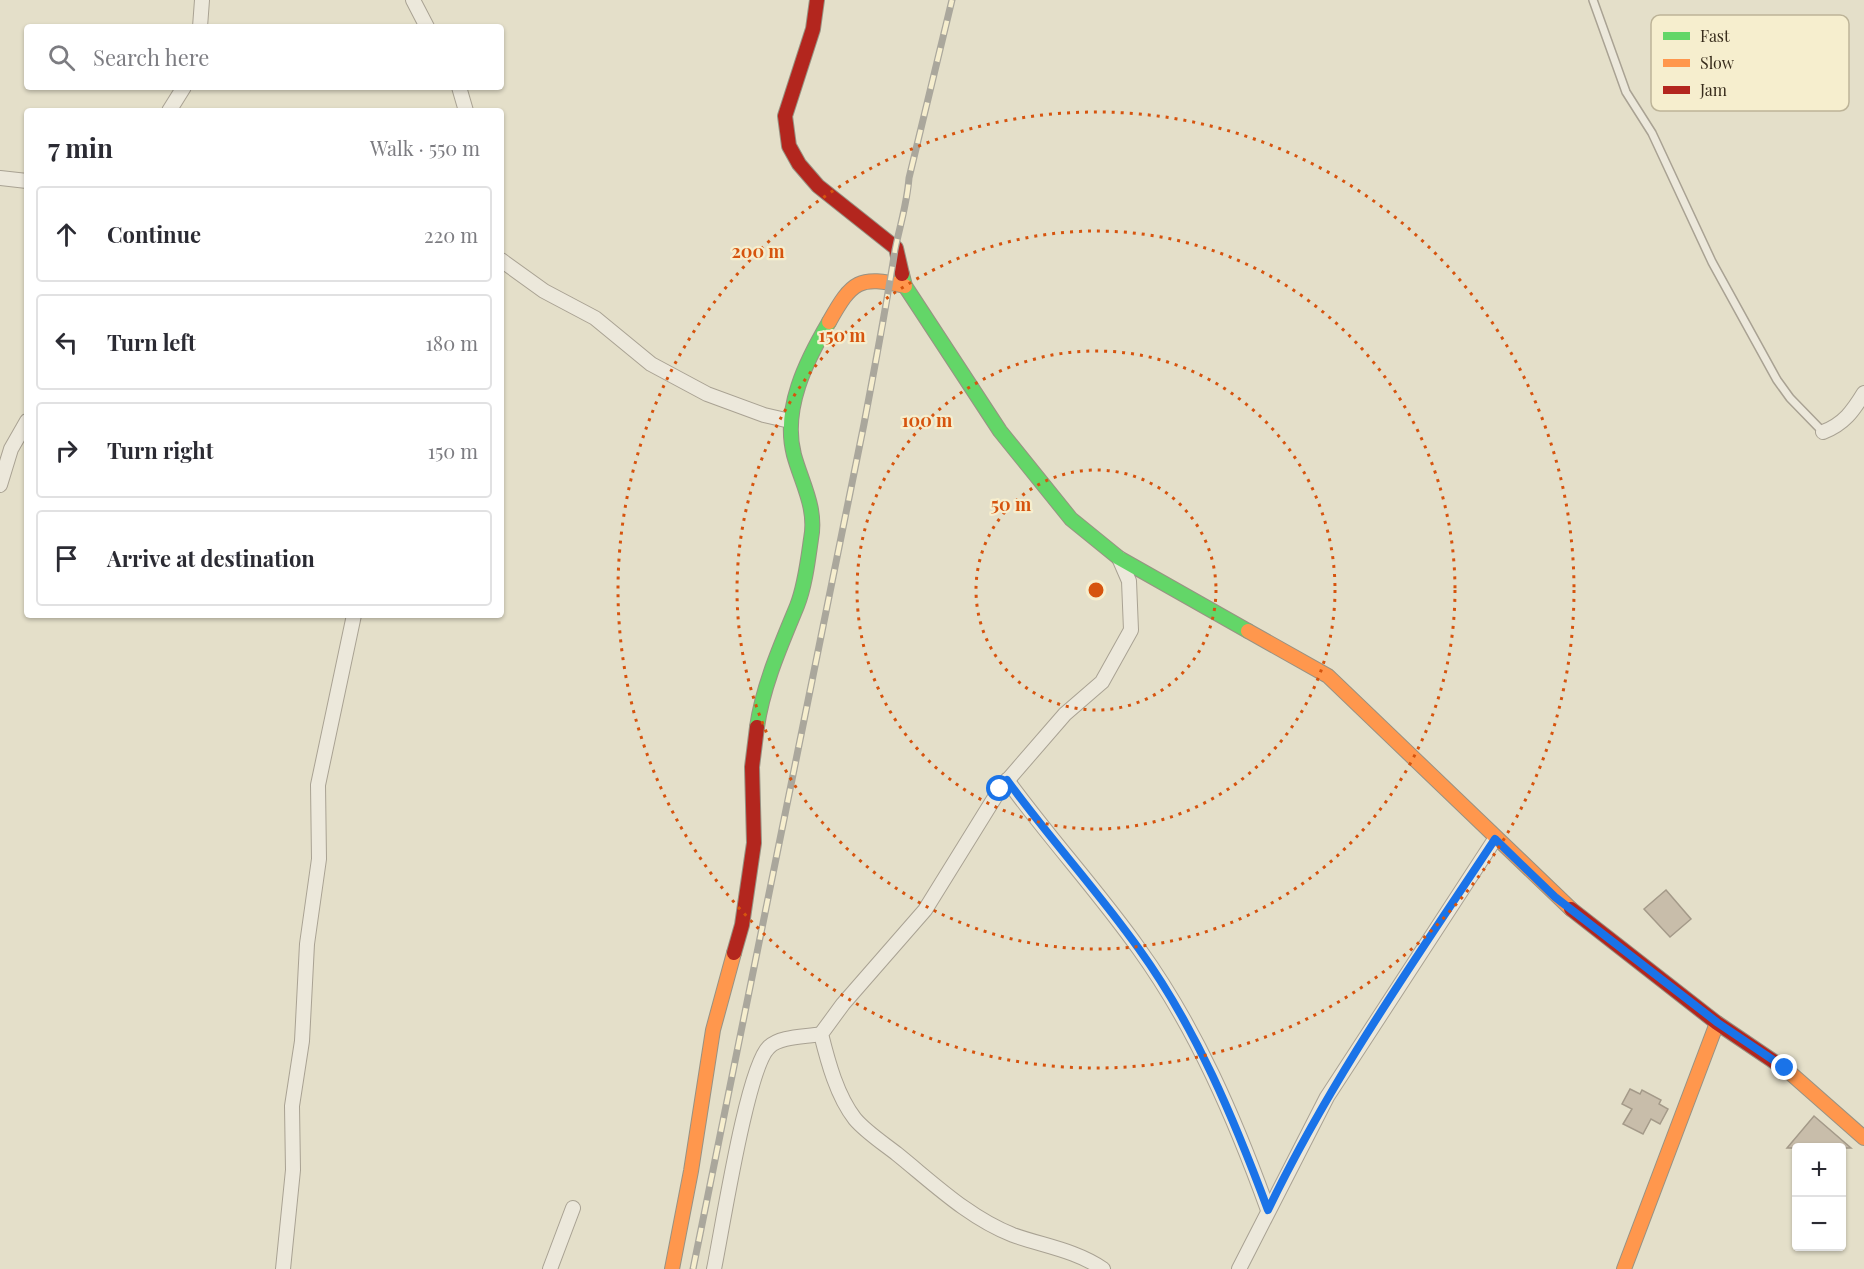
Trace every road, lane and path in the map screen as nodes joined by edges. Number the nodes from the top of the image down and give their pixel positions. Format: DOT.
graph roads {
  1 [pos="202,0"];
  2 [pos="413,0"];
  3 [pos="817,0"];
  4 [pos="1593,0"];
  5 [pos="200,24"];
  6 [pos="425,24"];
  7 [pos="182,90"];
  8 [pos="460,90"];
  9 [pos="171,108"];
  10 [pos="465,108"];
  11 [pos="0,178"];
  12 [pos="24,181"];
  13 [pos="505,263"];
  14 [pos="905,286"];
  15 [pos="1864,393"];
  16 [pos="790,421"];
  17 [pos="24,426"];
  18 [pos="1823,432"];
  19 [pos="0,485"];
  20 [pos="1119,558"];
  21 [pos="353,618"];
  22 [pos="1007,780"];
  23 [pos="1495,839"];
  24 [pos="1718,1023"];
  25 [pos="821,1034"];
  26 [pos="1864,1138"];
  27 [pos="573,1208"];
  28 [pos="1268,1210"];
  29 [pos="283,1269"];
  30 [pos="549,1269"];
  31 [pos="672,1269"];
  32 [pos="714,1269"];
  33 [pos="1102,1269"];
  34 [pos="1239,1269"];
  35 [pos="1624,1269"];
  1 -- 5 [label="street"];
  2 -- 6 [label="street"];
  3 -- 14 [label="street"];
  4 -- 18 [label="lane"];
  7 -- 9 [label="street"];
  8 -- 10 [label="street"];
  11 -- 12 [label="street"];
  13 -- 16 [label="street"];
  14 -- 16 [label="street"];
  14 -- 20 [label="street"];
  15 -- 18 [label="street"];
  16 -- 31 [label="street"];
  17 -- 19 [label="street"];
  20 -- 22 [label="street"];
  20 -- 23 [label="street"];
  21 -- 29 [label="street"];
  22 -- 25 [label="street"];
  22 -- 28 [label="street"];
  23 -- 24 [label="street"];
  23 -- 28 [label="street"];
  24 -- 26 [label="street"];
  24 -- 35 [label="street"];
  25 -- 32 [label="street"];
  25 -- 33 [label="street"];
  27 -- 30 [label="street"];
  28 -- 34 [label="street"];
}
